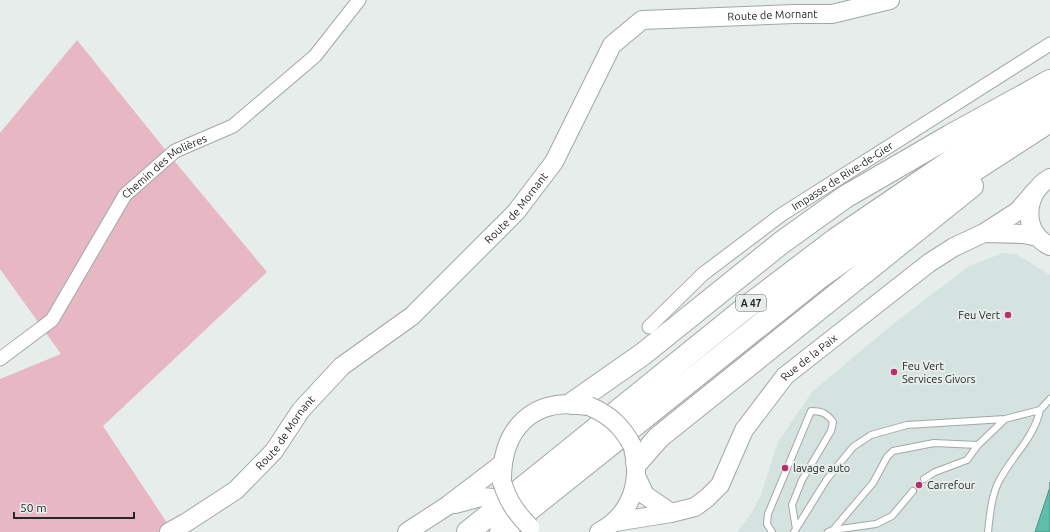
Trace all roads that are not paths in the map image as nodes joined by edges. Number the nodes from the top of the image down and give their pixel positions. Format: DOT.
graph roads {
  1 [pos="360,0"];
  2 [pos="890,0"];
  3 [pos="1050,44"];
  4 [pos="1050,81"];
  5 [pos="1050,97"];
  6 [pos="1050,123"];
  7 [pos="1050,178"];
  8 [pos="1035,191"];
  9 [pos="984,233"];
  10 [pos="1044,242"];
  11 [pos="648,327"];
  12 [pos="0,358"];
  13 [pos="1050,399"];
  14 [pos="581,405"];
  15 [pos="1040,410"];
  16 [pos="1005,419"];
  17 [pos="978,445"];
  18 [pos="636,462"];
  19 [pos="502,464"];
  20 [pos="924,479"];
  21 [pos="505,491"];
  22 [pos="913,491"];
  23 [pos="447,506"];
  24 [pos="671,513"];
  25 [pos="615,522"];
  26 [pos="533,530"];
  27 [pos="795,531"];
  28 [pos="830,531"];
  29 [pos="169,532"];
  30 [pos="407,532"];
  31 [pos="468,532"];
  32 [pos="501,532"];
  33 [pos="599,532"];
  34 [pos="772,532"];
  35 [pos="988,532"];
  1 -- 12 [label="street, Chemin des Molières"];
  2 -- 29 [label="main road, Route de Mornant"];
  3 -- 11 [label="street, Impasse de Rive-de-Gier"];
  4 -- 14 [label="highway"];
  5 -- 31 [label="highway, A 47"];
  6 -- 18 [label="highway"];
  6 -- 32 [label="highway, A 47"];
  7 -- 8 [label="main road, Rue de la Paix"];
  8 -- 9 [label="main road, Rue de la Paix"];
  8 -- 10 [label="main road"];
  9 -- 10 [label="main road, Rue de la Paix"];
  9 -- 24 [label="main road, Rue de la Paix"];
  13 -- 15 [label="lane"];
  14 -- 18 [label="main road, bridge"];
  14 -- 19 [label="main road"];
  15 -- 16 [label="lane"];
  15 -- 35 [label="lane"];
  16 -- 17 [label="lane"];
  16 -- 27 [label="lane"];
  17 -- 20 [label="lane"];
  17 -- 28 [label="lane"];
  18 -- 24 [label="main road"];
  18 -- 25 [label="main road"];
  19 -- 21 [label="main road"];
  19 -- 23 [label="main road"];
  21 -- 23 [label="main road"];
  21 -- 26 [label="main road, bridge"];
  22 -- 28 [label="lane"];
  23 -- 30 [label="main road"];
  24 -- 25 [label="main road, Rue de la Paix"];
  25 -- 33 [label="main road"];
  27 -- 34 [label="lane"];
}
